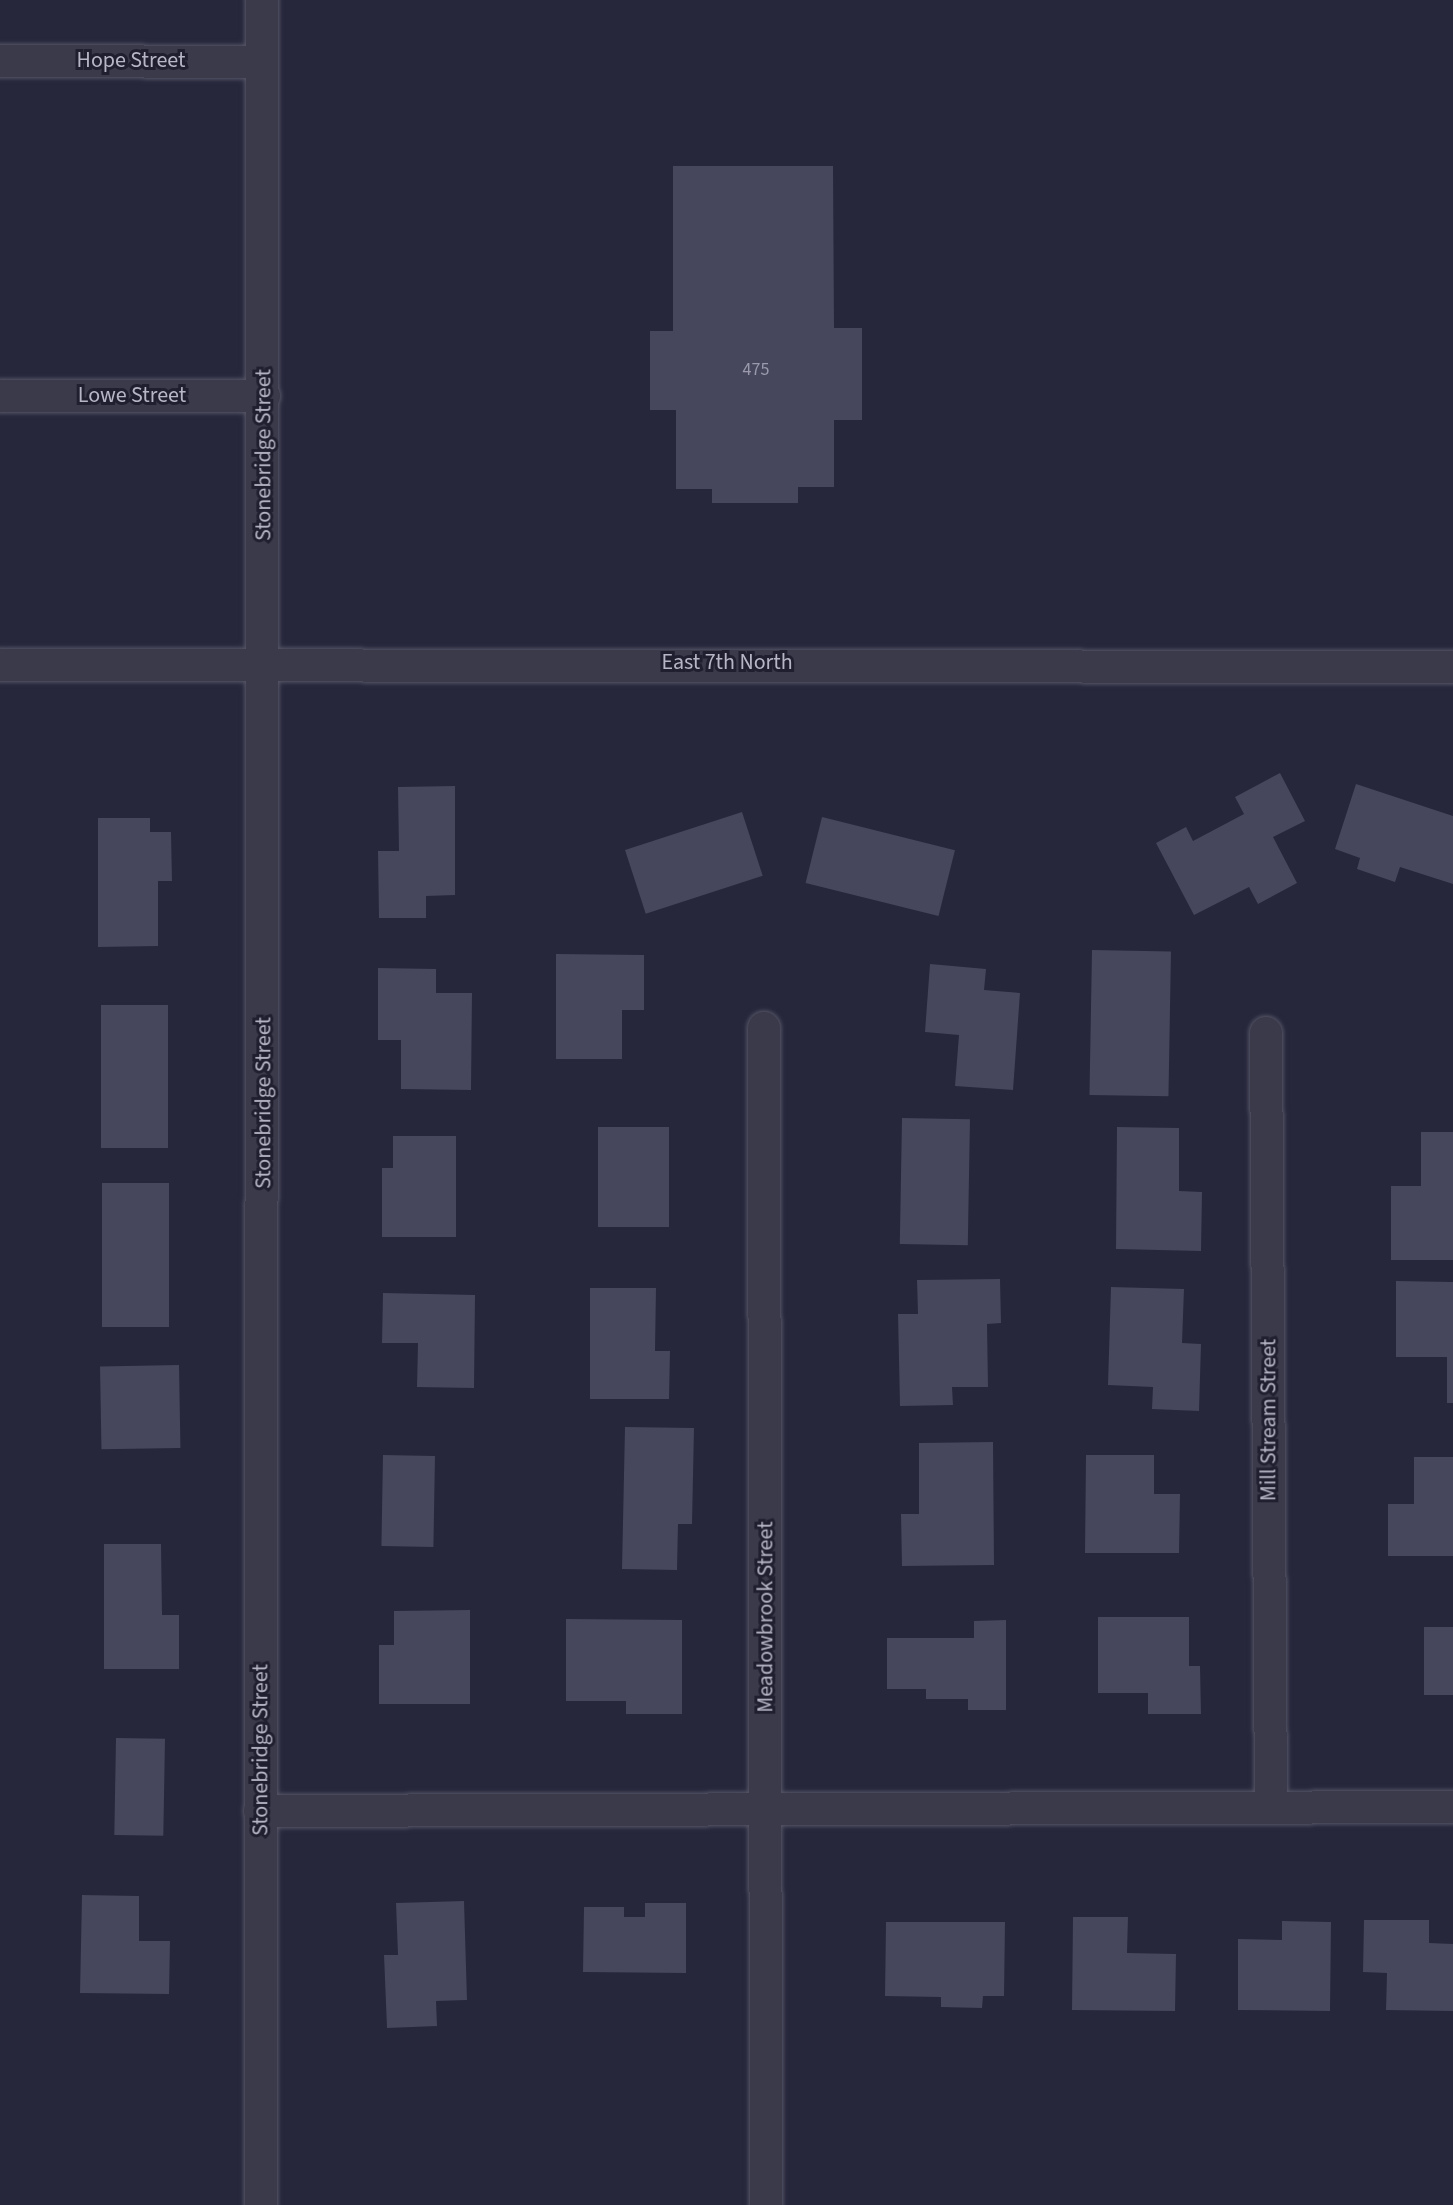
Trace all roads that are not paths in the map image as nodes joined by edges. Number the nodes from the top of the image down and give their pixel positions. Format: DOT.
graph roads {
  1 [pos="262,0"];
  2 [pos="0,61"];
  3 [pos="262,62"];
  4 [pos="0,396"];
  5 [pos="264,396"];
  6 [pos="265,664"];
  7 [pos="0,665"];
  8 [pos="1453,667"];
  9 [pos="764,1028"];
  10 [pos="1266,1033"];
  11 [pos="766,1807"];
  12 [pos="1271,1807"];
  13 [pos="1453,1807"];
  14 [pos="260,1811"];
  15 [pos="261,2205"];
  16 [pos="766,2205"];
  1 -- 3 [label="street, Stonebridge Street"];
  2 -- 3 [label="street, Hope Street"];
  3 -- 5 [label="street, Stonebridge Street"];
  4 -- 5 [label="street, Lowe Street"];
  5 -- 6 [label="street, Stonebridge Street"];
  6 -- 7 [label="street, East 7th North"];
  6 -- 8 [label="street, East 7th North"];
  6 -- 14 [label="street, Stonebridge Street"];
  9 -- 11 [label="street, Meadowbrook Street"];
  10 -- 12 [label="street, Mill Stream Street"];
  11 -- 12 [label="street"];
  11 -- 14 [label="street"];
  11 -- 16 [label="street, Meadowbrook Street"];
  12 -- 13 [label="street"];
  14 -- 15 [label="street, Stonebridge Street"];
}
